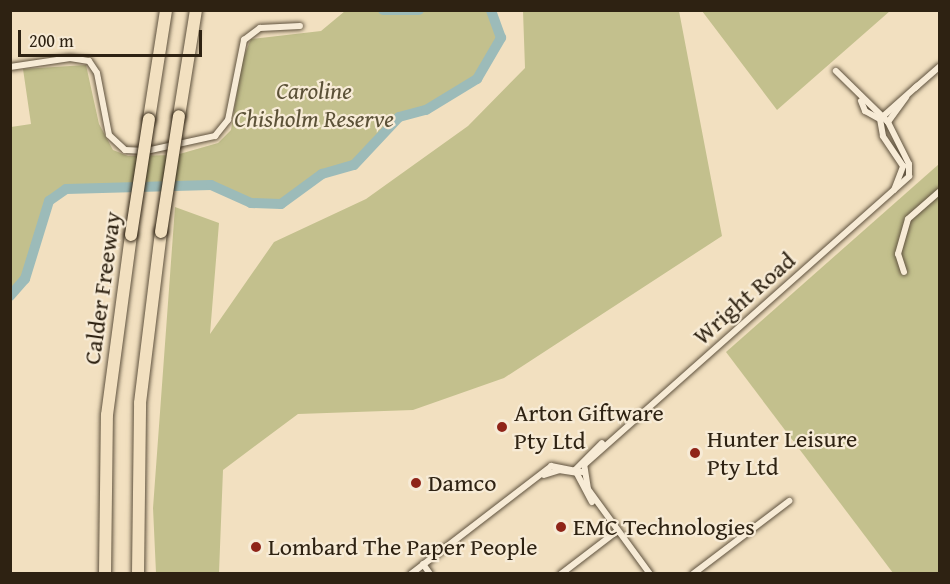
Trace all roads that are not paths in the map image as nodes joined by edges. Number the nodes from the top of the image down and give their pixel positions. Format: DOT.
graph roads {
  1 [pos="166,10"];
  2 [pos="196,10"];
  3 [pos="300,26"];
  4 [pos="939,66"];
  5 [pos="10,67"];
  6 [pos="836,71"];
  7 [pos="917,86"];
  8 [pos="881,117"];
  9 [pos="888,122"];
  10 [pos="894,191"];
  11 [pos="939,191"];
  12 [pos="904,272"];
  13 [pos="617,432"];
  14 [pos="575,470"];
  15 [pos="582,472"];
  16 [pos="789,501"];
  17 [pos="609,520"];
  18 [pos="617,531"];
  19 [pos="423,564"];
  20 [pos="105,573"];
  21 [pos="138,573"];
  22 [pos="411,573"];
  23 [pos="430,573"];
  24 [pos="561,573"];
  25 [pos="650,573"];
  26 [pos="693,573"];
  1 -- 20 [label="highway, Calder Freeway, bridge"];
  2 -- 21 [label="highway, bridge"];
  3 -- 5 [label="street"];
  4 -- 7 [label="street"];
  6 -- 8 [label="street, Wright Road"];
  7 -- 8 [label="street"];
  7 -- 9 [label="street"];
  8 -- 9 [label="street, Wright Road"];
  8 -- 10 [label="street"];
  9 -- 10 [label="street, Wright Road"];
  10 -- 13 [label="street, Wright Road"];
  11 -- 12 [label="street"];
  13 -- 14 [label="street, Wright Road"];
  13 -- 15 [label="street, Wright Road"];
  14 -- 15 [label="street"];
  14 -- 17 [label="street"];
  14 -- 19 [label="street"];
  15 -- 17 [label="street"];
  16 -- 26 [label="street"];
  17 -- 18 [label="street"];
  18 -- 24 [label="street"];
  18 -- 25 [label="street"];
  19 -- 22 [label="street"];
  19 -- 23 [label="street"];
}
